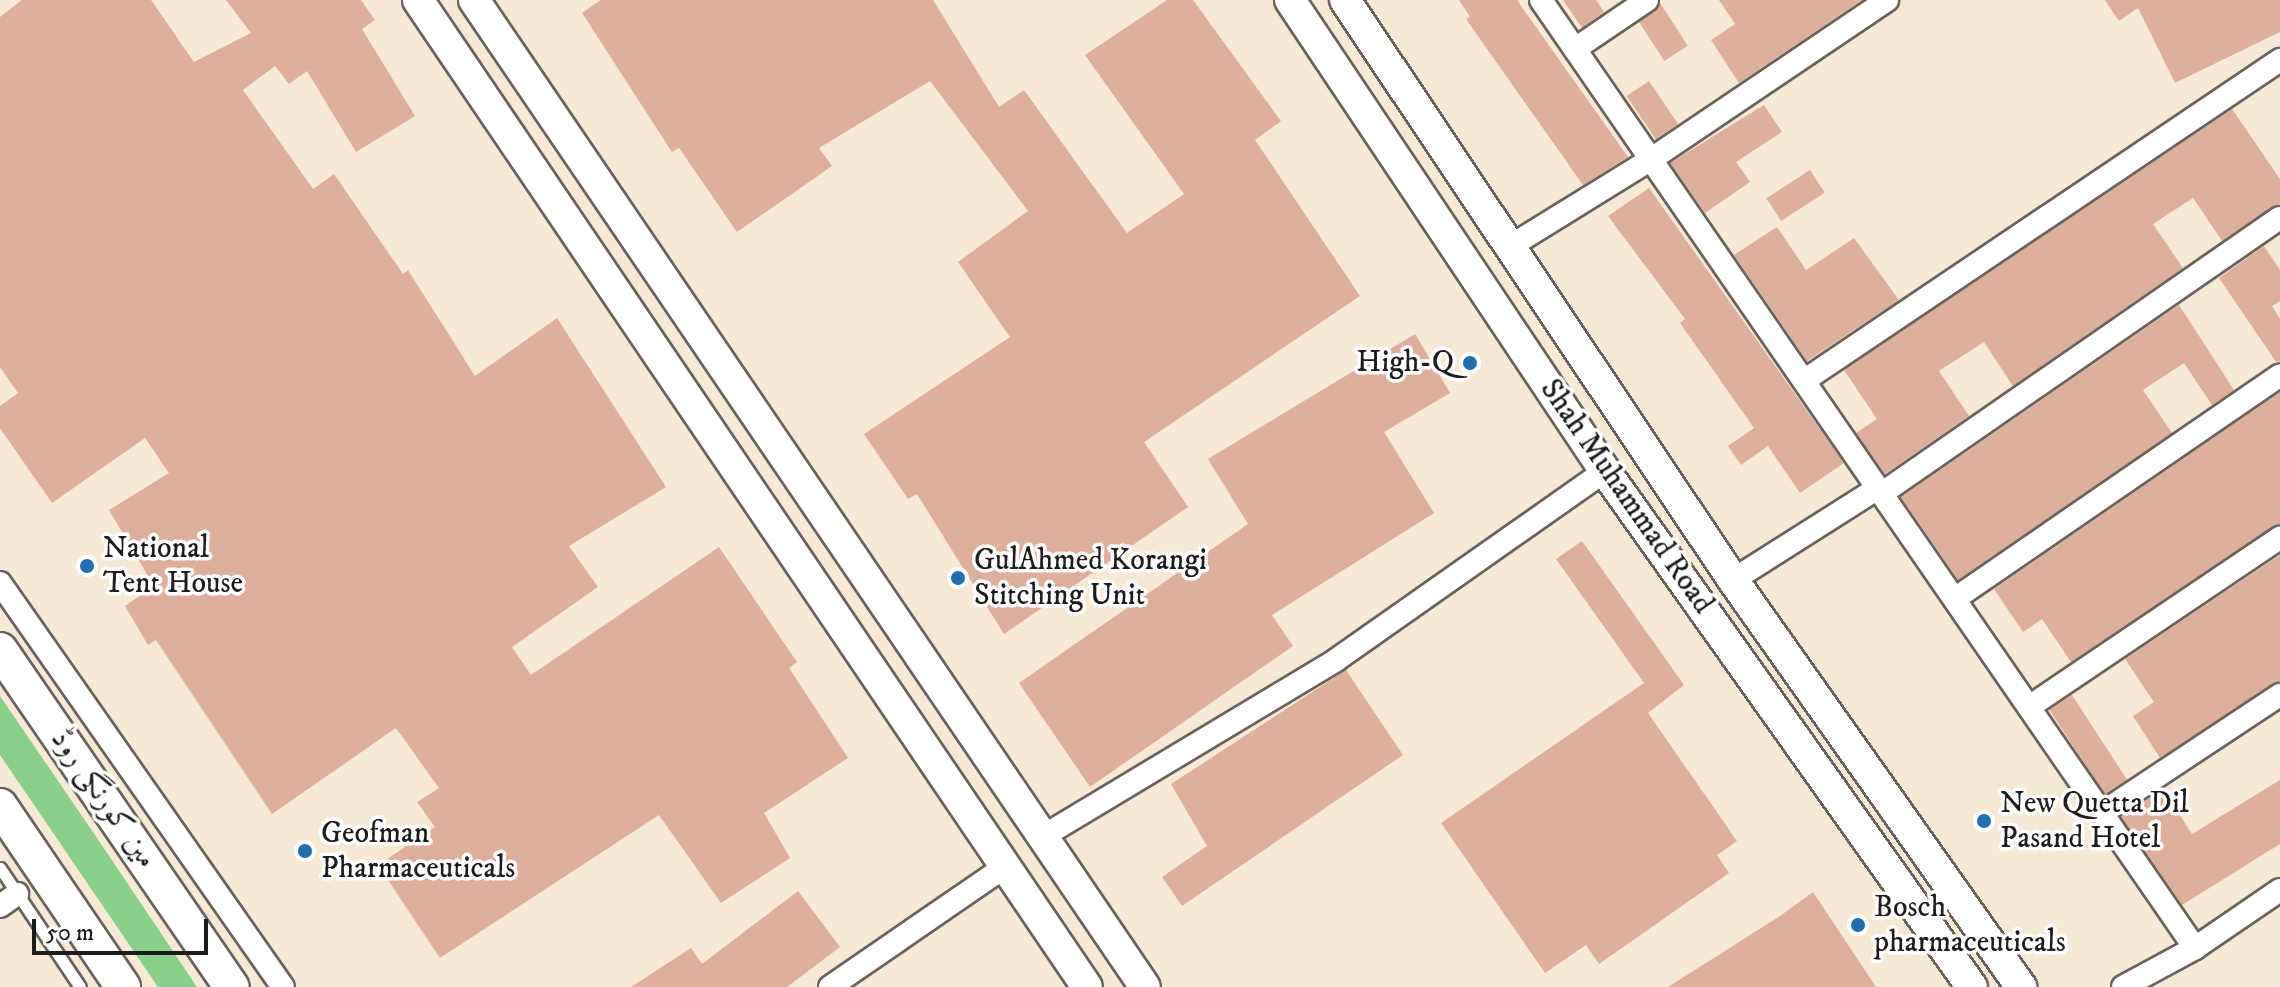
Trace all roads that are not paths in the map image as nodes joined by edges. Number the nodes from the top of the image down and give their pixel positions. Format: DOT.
graph roads {
  1 [pos="474,0"];
  2 [pos="1290,0"];
  3 [pos="1345,0"];
  4 [pos="1541,0"];
  5 [pos="1647,0"];
  6 [pos="1887,0"];
  7 [pos="423,2"];
  8 [pos="1575,49"];
  9 [pos="2280,60"];
  10 [pos="1650,160"];
  11 [pos="2280,218"];
  12 [pos="1509,247"];
  13 [pos="2280,375"];
  14 [pos="1805,380"];
  15 [pos="1605,471"];
  16 [pos="1880,491"];
  17 [pos="2280,538"];
  18 [pos="1733,580"];
  19 [pos="0,583"];
  20 [pos="1956,598"];
  21 [pos="0,650"];
  22 [pos="2280,695"];
  23 [pos="2029,707"];
  24 [pos="0,806"];
  25 [pos="2103,812"];
  26 [pos="1042,837"];
  27 [pos="0,868"];
  28 [pos="1003,868"];
  29 [pos="1068,875"];
  30 [pos="2278,895"];
  31 [pos="9,900"];
  32 [pos="1027,902"];
  33 [pos="1985,937"];
  34 [pos="2195,948"];
  35 [pos="1964,975"];
  36 [pos="2020,984"];
  37 [pos="80,987"];
  38 [pos="123,987"];
  39 [pos="232,987"];
  40 [pos="283,987"];
  41 [pos="830,987"];
  42 [pos="1087,987"];
  43 [pos="1145,987"];
  44 [pos="1987,987"];
  45 [pos="2123,987"];
  1 -- 26 [label="street"];
  2 -- 15 [label="street, Shah Muhammad Road"];
  3 -- 12 [label="street, Shah Muhammad Road"];
  4 -- 8 [label="street"];
  5 -- 8 [label="street"];
  6 -- 10 [label="street"];
  7 -- 28 [label="street"];
  8 -- 10 [label="street"];
  9 -- 14 [label="street"];
  10 -- 12 [label="street"];
  10 -- 14 [label="street"];
  11 -- 16 [label="street"];
  12 -- 18 [label="street, Shah Muhammad Road"];
  13 -- 20 [label="street"];
  14 -- 16 [label="street"];
  15 -- 26 [label="street"];
  15 -- 35 [label="street, Shah Muhammad Road"];
  16 -- 18 [label="street"];
  16 -- 20 [label="street"];
  17 -- 23 [label="street"];
  18 -- 33 [label="street, Shah Muhammad Road"];
  19 -- 40 [label="street"];
  20 -- 23 [label="street"];
  21 -- 39 [label="main road, مین کورنگی روڈ"];
  22 -- 25 [label="street"];
  23 -- 25 [label="street"];
  24 -- 38 [label="main road"];
  25 -- 34 [label="street"];
  26 -- 29 [label="street"];
  27 -- 31 [label="lane"];
  28 -- 32 [label="street"];
  28 -- 41 [label="street"];
  29 -- 32 [label="street"];
  29 -- 43 [label="street"];
  30 -- 34 [label="street"];
  31 -- 37 [label="lane"];
  32 -- 42 [label="street"];
  33 -- 35 [label="street"];
  33 -- 36 [label="street, Shah Muhammad Road"];
  34 -- 45 [label="street"];
  36 -- 44 [label="street"];
}
